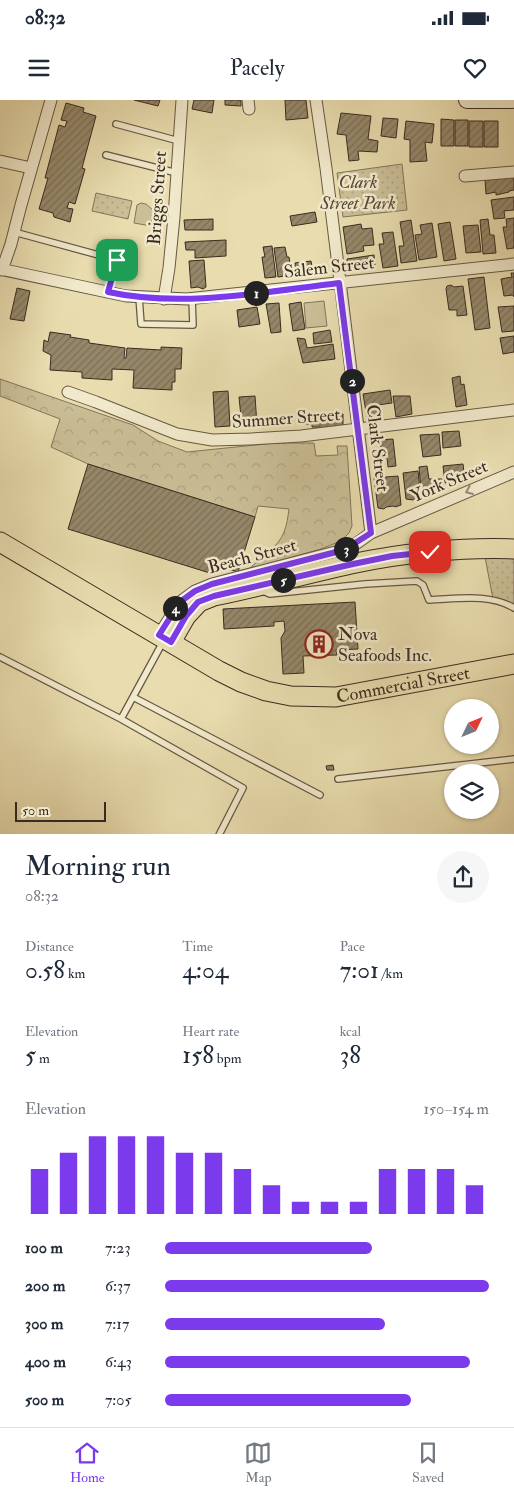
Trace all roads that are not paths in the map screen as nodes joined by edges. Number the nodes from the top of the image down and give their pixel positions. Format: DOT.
graph roads {
  1 [pos="51,100"];
  2 [pos="182,100"];
  3 [pos="316,100"];
  4 [pos="468,100"];
  5 [pos="512,100"];
  6 [pos="116,124"];
  7 [pos="179,141"];
  8 [pos="106,155"];
  9 [pos="0,161"];
  10 [pos="31,168"];
  11 [pos="514,172"];
  12 [pos="177,173"];
  13 [pos="465,176"];
  14 [pos="14,232"];
  15 [pos="514,264"];
  16 [pos="1,270"];
  17 [pos="339,283"];
  18 [pos="108,292"];
  19 [pos="139,297"];
  20 [pos="164,299"];
  21 [pos="192,299"];
  22 [pos="68,392"];
  23 [pos="514,410"];
  24 [pos="358,430"];
  25 [pos="514,472"];
  26 [pos="371,533"];
  27 [pos="0,542"];
  28 [pos="514,549"];
  29 [pos="254,587"];
  30 [pos="514,608"];
  31 [pos="165,638"];
  32 [pos="0,657"];
  33 [pos="514,664"];
  34 [pos="133,697"];
  35 [pos="121,719"];
  36 [pos="514,759"];
  37 [pos="338,779"];
  38 [pos="320,795"];
  39 [pos="219,834"];
  1 -- 10 [label="street"];
  2 -- 7 [label="street, Briggs Street"];
  3 -- 17 [label="street, Clark Street"];
  4 -- 5 [label="street"];
  6 -- 7 [label="lane"];
  7 -- 12 [label="street, Briggs Street"];
  8 -- 12 [label="lane"];
  9 -- 10 [label="street"];
  10 -- 14 [label="street"];
  11 -- 13 [label="street"];
  12 -- 20 [label="street, Briggs Street"];
  14 -- 16 [label="street"];
  14 -- 18 [label="lane"];
  15 -- 17 [label="street, Salem Street"];
  16 -- 18 [label="street, Salem Street"];
  17 -- 21 [label="street, Salem Street"];
  17 -- 24 [label="street, Clark Street"];
  18 -- 19 [label="street, Salem Street"];
  19 -- 20 [label="street, Salem Street"];
  19 -- 21 [label="lane"];
  20 -- 21 [label="street, Salem Street"];
  22 -- 24 [label="street, Summer Street"];
  23 -- 24 [label="street, Summer Street"];
  24 -- 26 [label="street, Clark Street"];
  25 -- 26 [label="street, York Street, one-way"];
  26 -- 31 [label="street, Beach Street"];
  27 -- 31 [label="main road, Commercial Street"];
  28 -- 29 [label="main road"];
  29 -- 30 [label="lane"];
  29 -- 31 [label="main road"];
  31 -- 33 [label="main road, Commercial Street"];
  31 -- 34 [label="lane"];
  32 -- 35 [label="lane"];
  34 -- 35 [label="lane"];
  34 -- 38 [label="lane"];
  35 -- 39 [label="lane"];
  36 -- 37 [label="lane"];
}
